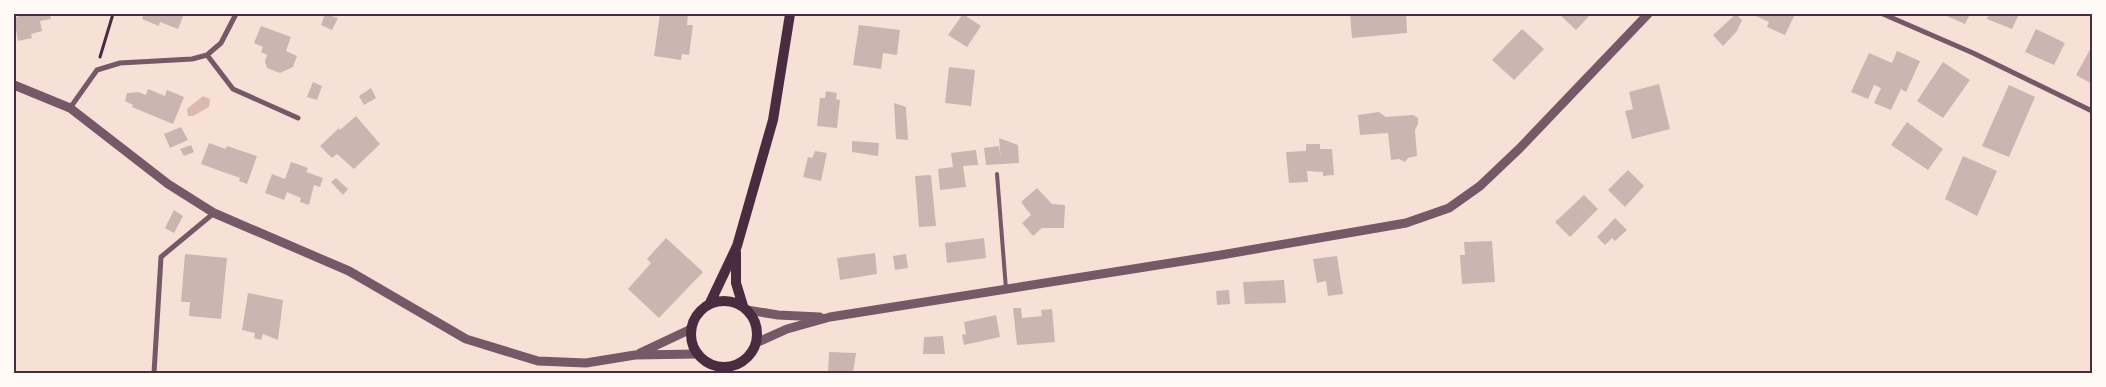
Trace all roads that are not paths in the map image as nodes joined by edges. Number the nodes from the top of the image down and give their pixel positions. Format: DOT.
graph roads {
  1 [pos="236,14"];
  2 [pos="790,14"];
  3 [pos="1648,14"];
  4 [pos="1883,14"];
  5 [pos="207,55"];
  6 [pos="14,85"];
  7 [pos="70,108"];
  8 [pos="2092,111"];
  9 [pos="298,118"];
  10 [pos="997,174"];
  11 [pos="214,214"];
  12 [pos="737,246"];
  13 [pos="1006,289"];
  14 [pos="710,303"];
  15 [pos="745,308"];
  16 [pos="830,317"];
  17 [pos="691,329"];
  18 [pos="756,343"];
  19 [pos="696,354"];
  20 [pos="635,355"];
  21 [pos="745,360"];
  22 [pos="713,369"];
  23 [pos="154,373"];
  24 [pos="741,373"];
  1 -- 5 [label="street"];
  2 -- 12 [label="main road"];
  3 -- 13 [label="street"];
  4 -- 8 [label="street"];
  5 -- 7 [label="street"];
  5 -- 9 [label="street"];
  6 -- 7 [label="street"];
  7 -- 11 [label="street"];
  10 -- 13 [label="lane"];
  11 -- 20 [label="street"];
  11 -- 23 [label="street"];
  12 -- 14 [label="main road"];
  12 -- 15 [label="main road"];
  13 -- 16 [label="street"];
  14 -- 15 [label="main road"];
  14 -- 17 [label="main road"];
  15 -- 16 [label="street"];
  15 -- 18 [label="main road"];
  16 -- 18 [label="street"];
  17 -- 19 [label="main road"];
  17 -- 20 [label="street"];
  18 -- 21 [label="main road"];
  19 -- 20 [label="street"];
  19 -- 22 [label="main road"];
  21 -- 22 [label="main road"];
  21 -- 24 [label="main road"];
}
